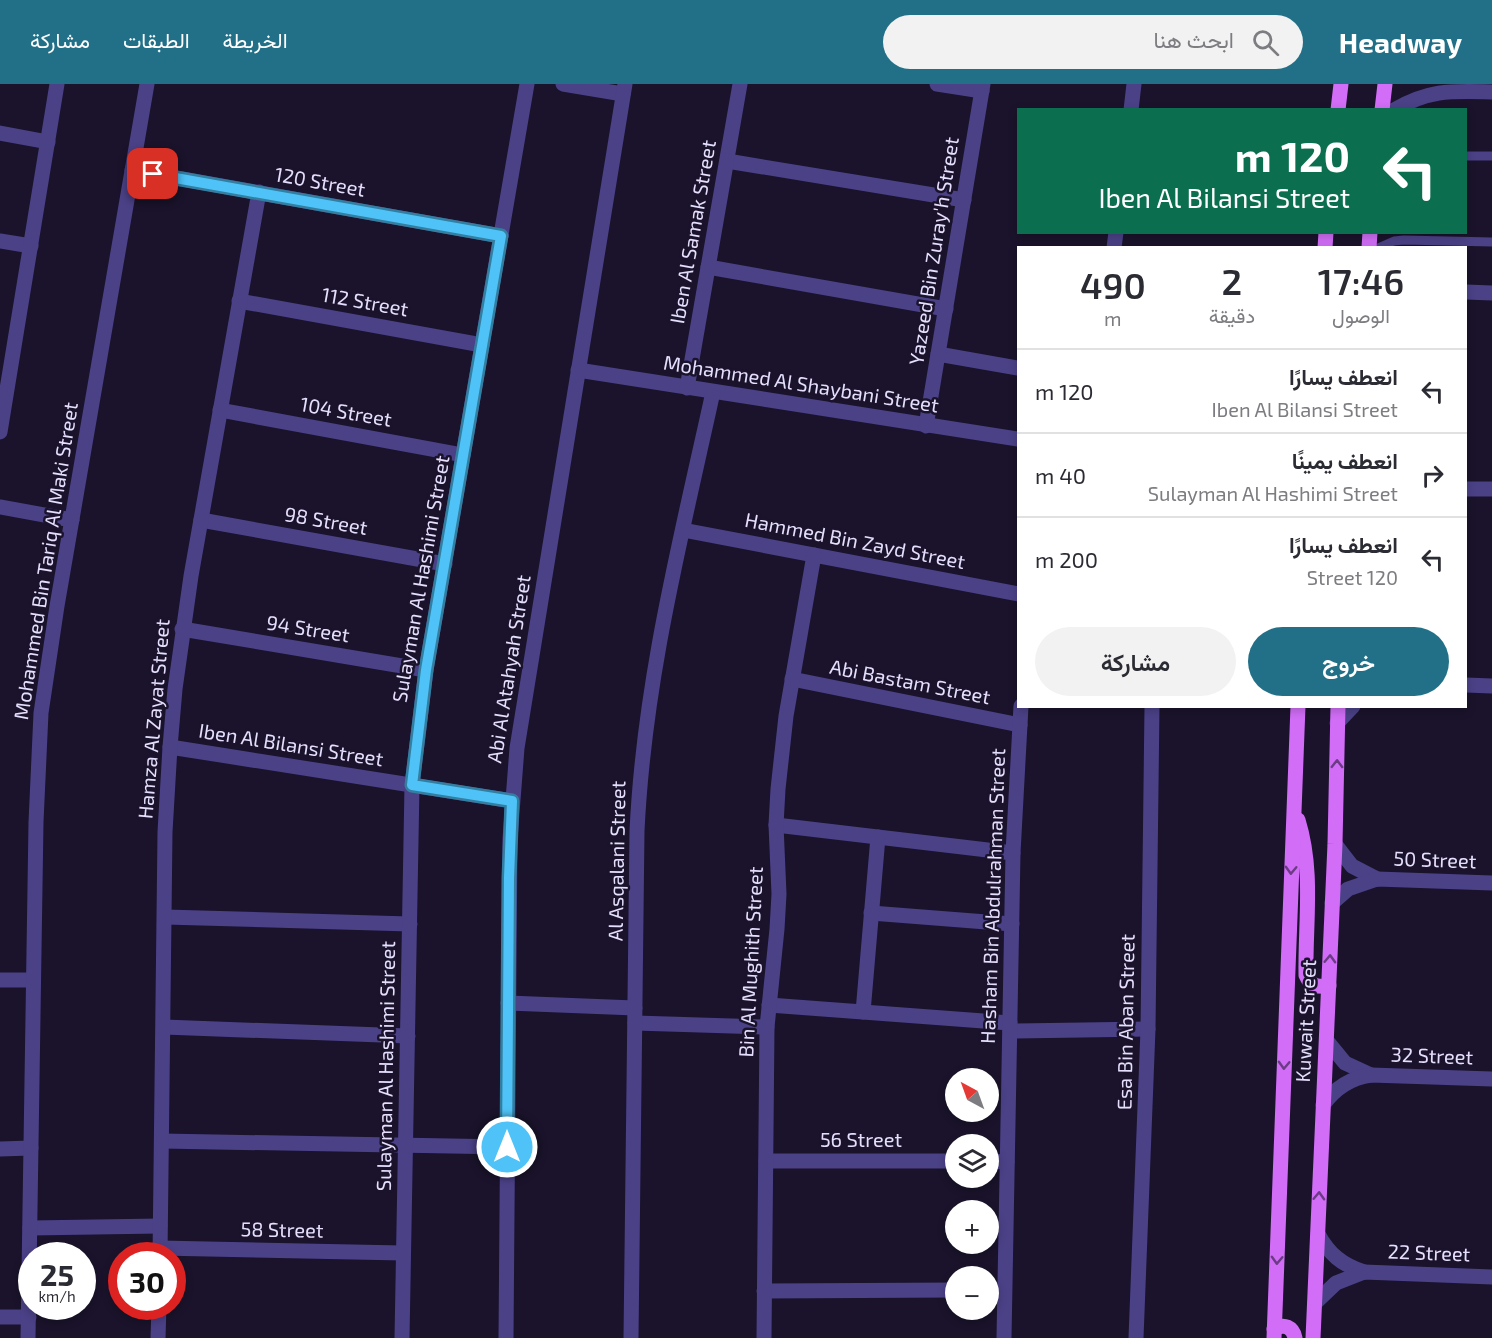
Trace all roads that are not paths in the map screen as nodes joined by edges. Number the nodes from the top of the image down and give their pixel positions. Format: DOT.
graph roads {
  1 [pos="57,84"];
  2 [pos="147,84"];
  3 [pos="527,84"];
  4 [pos="563,84"];
  5 [pos="740,84"];
  6 [pos="937,84"];
  7 [pos="1134,84"];
  8 [pos="1341,84"];
  9 [pos="1386,84"];
  10 [pos="1427,84"];
  11 [pos="983,88"];
  12 [pos="624,89"];
  13 [pos="1446,91"];
  14 [pos="1492,92"];
  15 [pos="1131,108"];
  16 [pos="1338,108"];
  17 [pos="1382,108"];
  18 [pos="1397,108"];
  19 [pos="0,133"];
  20 [pos="48,142"];
  21 [pos="1467,156"];
  22 [pos="1492,156"];
  23 [pos="727,161"];
  24 [pos="132,170"];
  25 [pos="259,192"];
  26 [pos="964,200"];
  27 [pos="501,236"];
  28 [pos="1404,236"];
  29 [pos="1452,237"];
  30 [pos="0,241"];
  31 [pos="1492,242"];
  32 [pos="30,246"];
  33 [pos="1383,246"];
  34 [pos="708,267"];
  35 [pos="1467,292"];
  36 [pos="1492,293"];
  37 [pos="239,301"];
  38 [pos="946,309"];
  39 [pos="482,345"];
  40 [pos="938,354"];
  41 [pos="6,357"];
  42 [pos="1017,368"];
  43 [pos="578,370"];
  44 [pos="687,388"];
  45 [pos="712,392"];
  46 [pos="220,410"];
  47 [pos="926,426"];
  48 [pos="0,432"];
  49 [pos="1017,439"];
  50 [pos="464,455"];
  51 [pos="1467,489"];
  52 [pos="1492,489"];
  53 [pos="0,507"];
  54 [pos="72,520"];
  55 [pos="201,520"];
  56 [pos="683,530"];
  57 [pos="814,555"];
  58 [pos="445,564"];
  59 [pos="1017,594"];
  60 [pos="182,629"];
  61 [pos="426,670"];
  62 [pos="792,679"];
  63 [pos="1467,685"];
  64 [pos="1492,686"];
  65 [pos="1021,708"];
  66 [pos="1152,708"];
  67 [pos="1298,708"];
  68 [pos="1338,708"];
  69 [pos="1351,708"];
  70 [pos="1337,723"];
  71 [pos="1020,725"];
  72 [pos="170,747"];
  73 [pos="412,785"];
  74 [pos="512,801"];
  75 [pos="1294,806"];
  76 [pos="776,825"];
  77 [pos="878,837"];
  78 [pos="1335,844"];
  79 [pos="1013,853"];
  80 [pos="1377,879"];
  81 [pos="1492,883"];
  82 [pos="1332,903"];
  83 [pos="871,913"];
  84 [pos="165,917"];
  85 [pos="410,924"];
  86 [pos="1012,924"];
  87 [pos="0,980"];
  88 [pos="33,980"];
  89 [pos="1329,986"];
  90 [pos="508,1003"];
  91 [pos="769,1005"];
  92 [pos="862,1012"];
  93 [pos="635,1015"];
  94 [pos="164,1027"];
  95 [pos="767,1027"];
  96 [pos="1010,1027"];
  97 [pos="1148,1029"];
  98 [pos="408,1036"];
  99 [pos="1327,1041"];
  100 [pos="1371,1075"];
  101 [pos="1492,1079"];
  102 [pos="1323,1106"];
  103 [pos="162,1141"];
  104 [pos="405,1145"];
  105 [pos="507,1147"];
  106 [pos="31,1148"];
  107 [pos="0,1149"];
  108 [pos="766,1161"];
  109 [pos="945,1161"];
  110 [pos="999,1161"];
  111 [pos="1007,1161"];
  112 [pos="160,1226"];
  113 [pos="30,1228"];
  114 [pos="1317,1234"];
  115 [pos="30,1242"];
  116 [pos="160,1242"];
  117 [pos="186,1252"];
  118 [pos="403,1253"];
  119 [pos="1364,1272"];
  120 [pos="1492,1277"];
  121 [pos="945,1290"];
  122 [pos="999,1290"];
  123 [pos="1005,1290"];
  124 [pos="764,1291"];
  125 [pos="1315,1303"];
  126 [pos="0,1317"];
  127 [pos="18,1317"];
  128 [pos="28,1320"];
  129 [pos="159,1320"];
  130 [pos="1274,1334"];
  131 [pos="28,1338"];
  132 [pos="159,1338"];
  133 [pos="402,1338"];
  134 [pos="506,1338"];
  135 [pos="631,1338"];
  136 [pos="764,1338"];
  137 [pos="1004,1338"];
  138 [pos="1136,1338"];
  139 [pos="1295,1338"];
  140 [pos="1313,1338"];
  1 -- 20 [label="street"];
  2 -- 24 [label="street, Mohammed Bin Tariq Al Maki Street"];
  3 -- 27 [label="street, Sulayman Al Hashimi Street"];
  4 -- 12 [label="street"];
  5 -- 23 [label="street, Iben Al Samak Street"];
  6 -- 11 [label="street"];
  7 -- 15 [label="street"];
  8 -- 16 [label="main road"];
  9 -- 17 [label="main road"];
  10 -- 13 [label="street"];
  11 -- 26 [label="street, Yazeed Bin Zuray'h Street"];
  12 -- 43 [label="street, Abi Al Atahyah Street"];
  13 -- 14 [label="street"];
  13 -- 18 [label="street"];
  19 -- 20 [label="street"];
  20 -- 32 [label="street"];
  21 -- 22 [label="lane"];
  23 -- 26 [label="street"];
  23 -- 34 [label="street, Iben Al Samak Street"];
  24 -- 25 [label="street, 120 Street"];
  24 -- 54 [label="street, Mohammed Bin Tariq Al Maki Street"];
  25 -- 27 [label="street, 120 Street"];
  25 -- 37 [label="street, Hamza Al Zayat Street"];
  26 -- 38 [label="street, Yazeed Bin Zuray'h Street"];
  27 -- 39 [label="street, Sulayman Al Hashimi Street"];
  28 -- 29 [label="lane"];
  28 -- 33 [label="lane"];
  29 -- 31 [label="lane"];
  30 -- 32 [label="street"];
  32 -- 41 [label="street"];
  34 -- 38 [label="street"];
  34 -- 44 [label="street, Iben Al Samak Street"];
  35 -- 36 [label="street"];
  37 -- 39 [label="street, 112 Street"];
  37 -- 46 [label="street, Hamza Al Zayat Street"];
  38 -- 40 [label="street, Yazeed Bin Zuray'h Street"];
  39 -- 50 [label="street, Sulayman Al Hashimi Street"];
  40 -- 42 [label="street"];
  40 -- 47 [label="street, Yazeed Bin Zuray'h Street"];
  41 -- 48 [label="street"];
  43 -- 44 [label="street, Mohammed Al Shaybani Street"];
  43 -- 74 [label="street, Abi Al Atahyah Street"];
  44 -- 45 [label="street, Mohammed Al Shaybani Street"];
  45 -- 47 [label="street, Mohammed Al Shaybani Street"];
  45 -- 56 [label="street, Al Asqalani Street"];
  46 -- 50 [label="street, 104 Street"];
  46 -- 55 [label="street, Hamza Al Zayat Street"];
  47 -- 49 [label="street, Mohammed Al Shaybani Street"];
  50 -- 58 [label="street, Sulayman Al Hashimi Street"];
  51 -- 52 [label="street"];
  53 -- 54 [label="street"];
  54 -- 88 [label="street, Mohammed Bin Tariq Al Maki Street"];
  55 -- 58 [label="street, 98 Street"];
  55 -- 60 [label="street, Hamza Al Zayat Street"];
  56 -- 57 [label="street, Hammed Bin Zayd Street"];
  56 -- 93 [label="street, Al Asqalani Street"];
  57 -- 59 [label="street, Hammed Bin Zayd Street"];
  57 -- 62 [label="street, Bin Al Mughith Street"];
  58 -- 61 [label="street, Sulayman Al Hashimi Street"];
  60 -- 61 [label="street, 94 Street"];
  60 -- 72 [label="street, Hamza Al Zayat Street"];
  61 -- 73 [label="street, Sulayman Al Hashimi Street"];
  62 -- 71 [label="street, Abi Bastam Street"];
  62 -- 76 [label="street, Bin Al Mughith Street"];
  63 -- 64 [label="street"];
  65 -- 71 [label="street, Hasham Bin Abdulrahman Street"];
  66 -- 97 [label="street, Esa Bin Aban Street"];
  67 -- 75 [label="main road, Kuwait Street"];
  68 -- 70 [label="main road, Kuwait Street"];
  69 -- 70 [label="street"];
  78 -- 70 [label="main road, Kuwait Street, one-way"];
  71 -- 79 [label="street, Hasham Bin Abdulrahman Street"];
  72 -- 73 [label="street, Iben Al Bilansi Street"];
  72 -- 84 [label="street, Hamza Al Zayat Street"];
  73 -- 74 [label="street, Iben Al Bilansi Street"];
  73 -- 85 [label="street, Sulayman Al Hashimi Street"];
  74 -- 90 [label="street, Abi Al Atahyah Street"];
  75 -- 89 [label="main road"];
  75 -- 130 [label="main road, Kuwait Street, one-way"];
  76 -- 77 [label="street"];
  76 -- 91 [label="street, Bin Al Mughith Street"];
  77 -- 79 [label="street"];
  77 -- 83 [label="street"];
  78 -- 80 [label="street, 50 Street"];
  78 -- 82 [label="main road, Kuwait Street"];
  79 -- 86 [label="street, Hasham Bin Abdulrahman Street"];
  80 -- 81 [label="street, 50 Street"];
  80 -- 82 [label="street, 50 Street"];
  89 -- 82 [label="main road, Kuwait Street, one-way"];
  83 -- 86 [label="street"];
  83 -- 92 [label="street"];
  84 -- 85 [label="street"];
  84 -- 94 [label="street, Hamza Al Zayat Street"];
  85 -- 98 [label="street, Sulayman Al Hashimi Street"];
  86 -- 96 [label="street, Hasham Bin Abdulrahman Street"];
  87 -- 88 [label="street"];
  88 -- 106 [label="street, Mohammed Bin Tariq Al Maki Street"];
  89 -- 99 [label="main road, Kuwait Street"];
  90 -- 93 [label="street"];
  90 -- 105 [label="street, Abi Al Atahyah Street"];
  91 -- 92 [label="street"];
  91 -- 95 [label="street, Bin Al Mughith Street"];
  92 -- 96 [label="street"];
  93 -- 95 [label="street"];
  93 -- 135 [label="street, Al Asqalani Street"];
  94 -- 98 [label="street"];
  94 -- 103 [label="street, Hamza Al Zayat Street"];
  95 -- 108 [label="street, Bin Al Mughith Street"];
  96 -- 97 [label="street"];
  96 -- 111 [label="street, Hasham Bin Abdulrahman Street"];
  97 -- 138 [label="street, Esa Bin Aban Street"];
  98 -- 104 [label="street, Sulayman Al Hashimi Street"];
  99 -- 100 [label="street, 32 Street"];
  99 -- 102 [label="main road, Kuwait Street"];
  100 -- 101 [label="street, 32 Street"];
  100 -- 102 [label="street, 32 Street"];
  114 -- 102 [label="main road, Kuwait Street, one-way"];
  103 -- 104 [label="street"];
  103 -- 112 [label="street, Hamza Al Zayat Street"];
  104 -- 105 [label="street"];
  104 -- 118 [label="street, Sulayman Al Hashimi Street"];
  105 -- 134 [label="street, Abi Al Atahyah Street"];
  106 -- 107 [label="street"];
  106 -- 113 [label="street, Mohammed Bin Tariq Al Maki Street"];
  108 -- 109 [label="street, 56 Street"];
  108 -- 124 [label="street, Bin Al Mughith Street"];
  110 -- 111 [label="street"];
  111 -- 123 [label="street, Hasham Bin Abdulrahman Street"];
  112 -- 113 [label="street"];
  112 -- 116 [label="street, Hamza Al Zayat Street"];
  113 -- 115 [label="street, Mohammed Bin Tariq Al Maki Street"];
  114 -- 119 [label="street, 22 Street"];
  114 -- 125 [label="main road, Kuwait Street"];
  117 -- 118 [label="street, 58 Street"];
  118 -- 133 [label="street, Sulayman Al Hashimi Street"];
  119 -- 120 [label="street, 22 Street"];
  119 -- 125 [label="street, 22 Street"];
  121 -- 124 [label="street"];
  122 -- 123 [label="street"];
  123 -- 137 [label="street, Hasham Bin Abdulrahman Street"];
  124 -- 136 [label="street, Bin Al Mughith Street"];
  125 -- 140 [label="main road, Kuwait Street"];
  126 -- 127 [label="street"];
  128 -- 131 [label="street, Mohammed Bin Tariq Al Maki Street"];
  129 -- 132 [label="street"];
  130 -- 139 [label="main road"];
}
